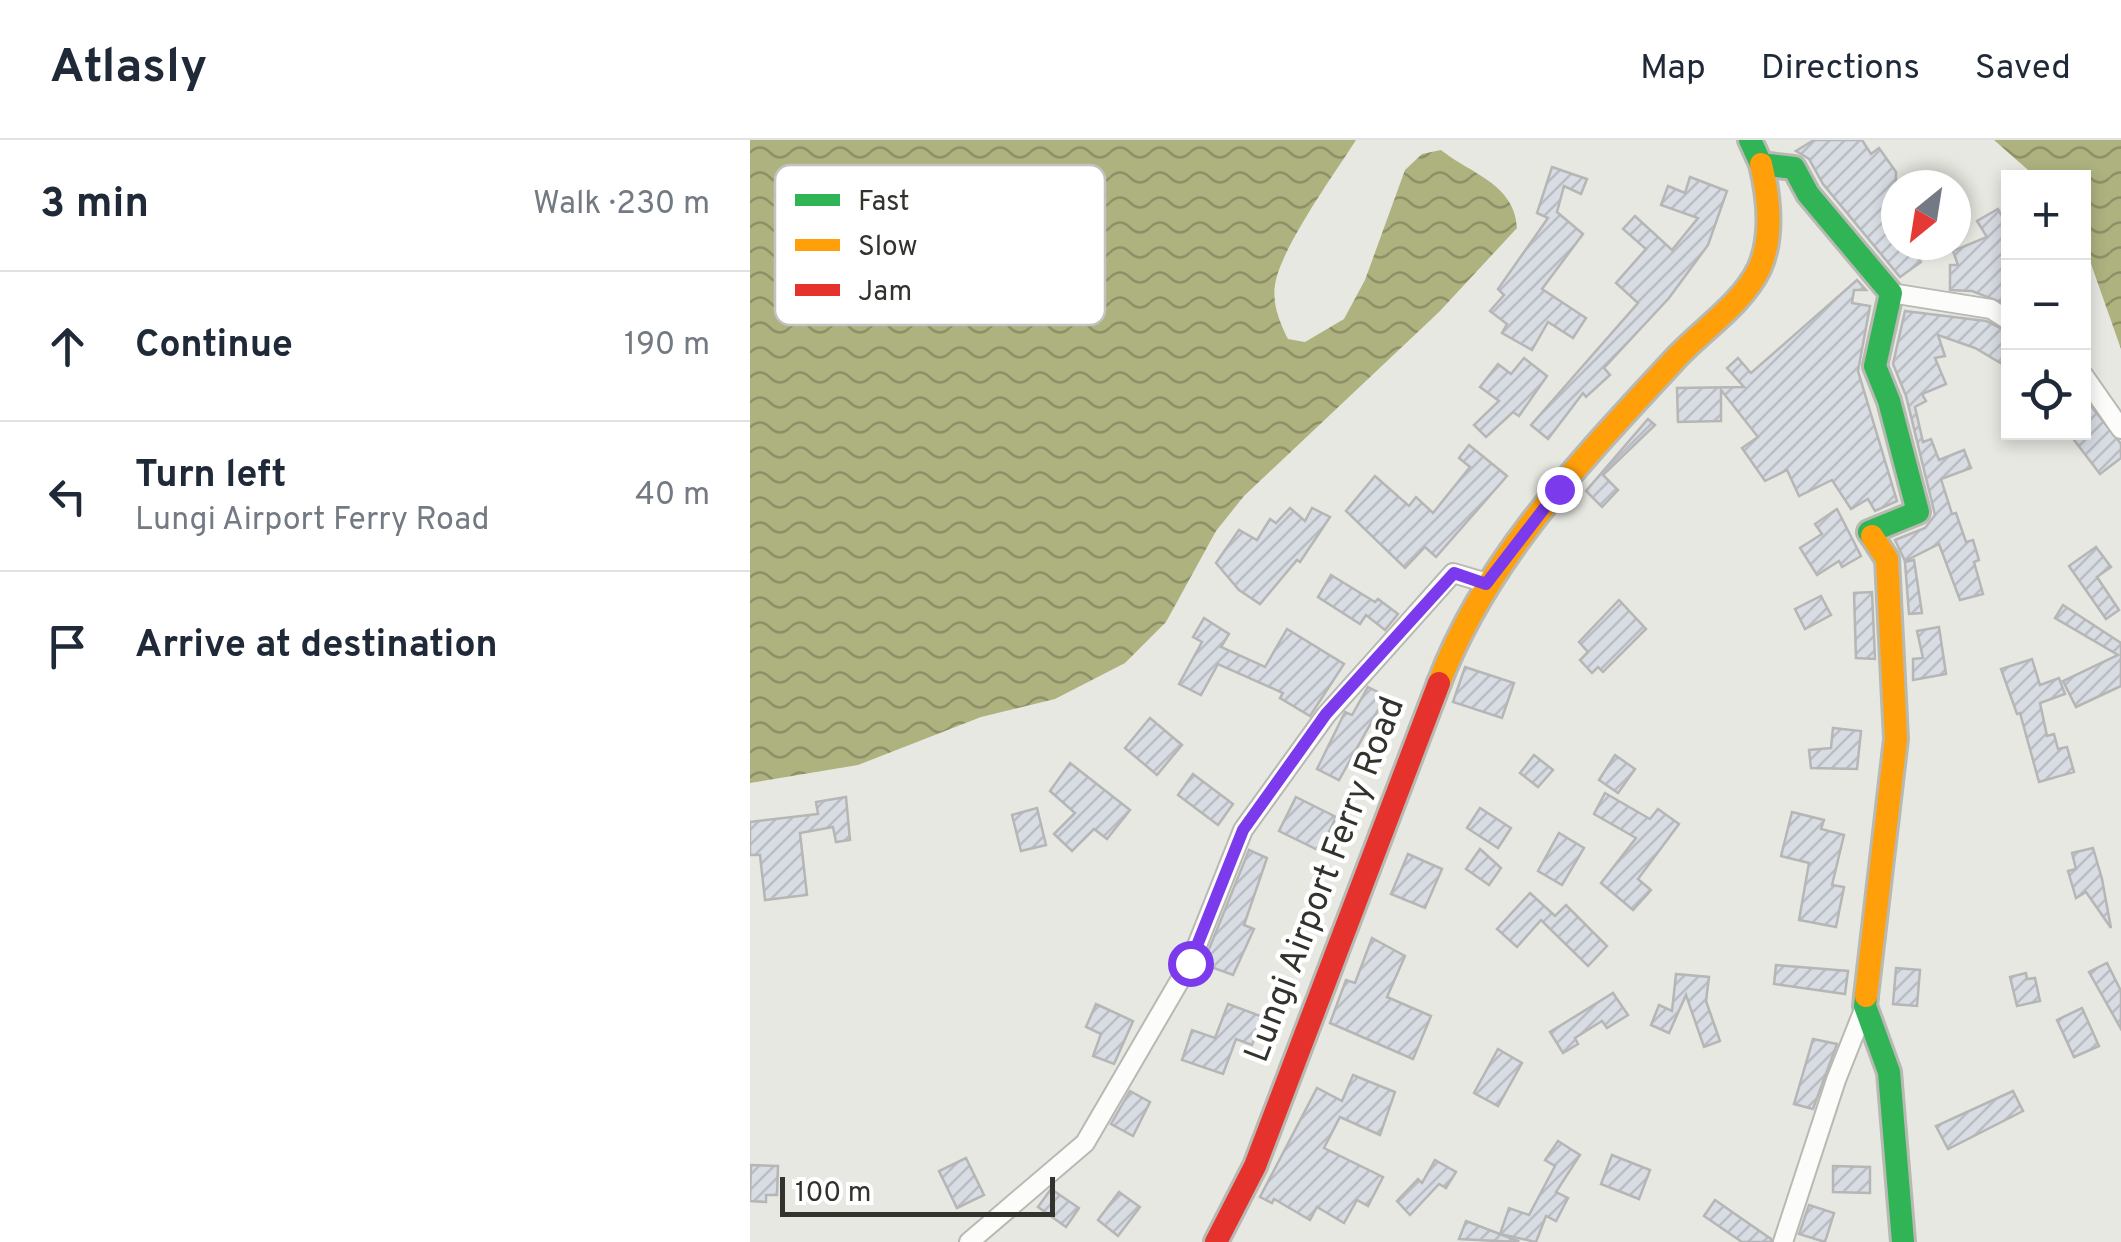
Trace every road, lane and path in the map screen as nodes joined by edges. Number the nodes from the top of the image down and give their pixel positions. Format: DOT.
graph roads {
  1 [pos="1750,140"];
  2 [pos="1761,164"];
  3 [pos="1892,293"];
  4 [pos="2001,315"];
  5 [pos="2091,386"];
  6 [pos="2121,429"];
  7 [pos="1486,584"];
  8 [pos="1865,1006"];
  9 [pos="969,1242"];
  10 [pos="1216,1242"];
  11 [pos="1783,1242"];
  12 [pos="1904,1242"];
  1 -- 2 [label="main road, Lungi Airport Ferry Road"];
  2 -- 3 [label="main road"];
  2 -- 7 [label="main road, Lungi Airport Ferry Road"];
  3 -- 4 [label="street"];
  3 -- 8 [label="main road"];
  5 -- 6 [label="street"];
  7 -- 9 [label="street"];
  7 -- 10 [label="main road, Lungi Airport Ferry Road"];
  8 -- 11 [label="street"];
  8 -- 12 [label="main road"];
}
